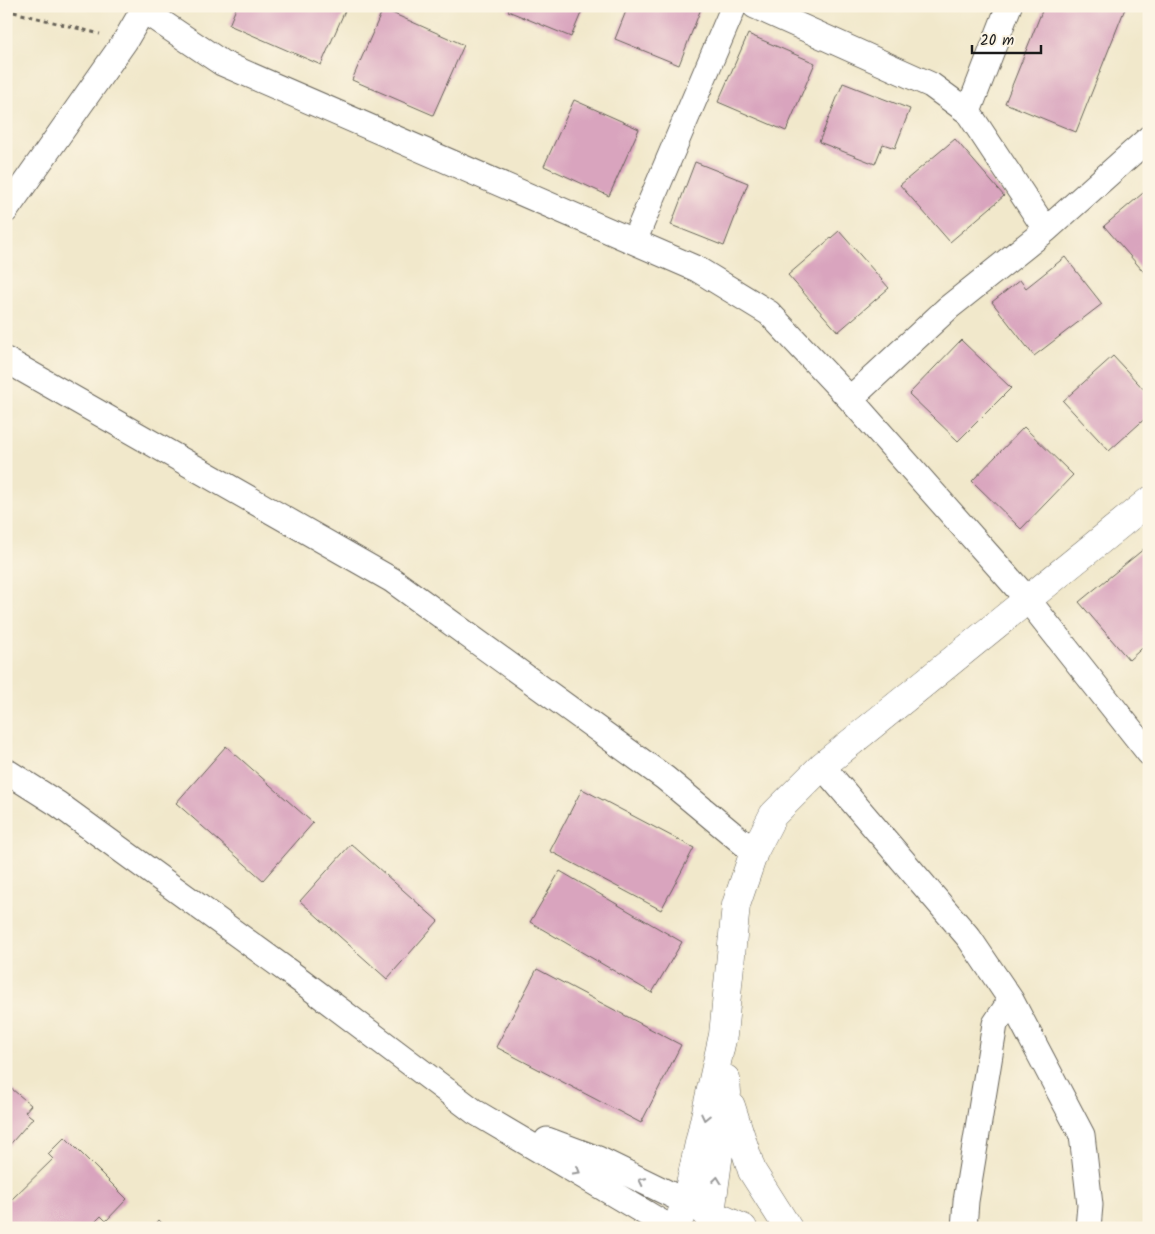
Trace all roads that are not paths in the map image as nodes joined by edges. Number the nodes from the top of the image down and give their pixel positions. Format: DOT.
graph roads {
  1 [pos="734,6"];
  2 [pos="755,6"];
  3 [pos="1010,6"];
  4 [pos="144,8"];
  5 [pos="968,112"];
  6 [pos="1149,138"];
  7 [pos="6,210"];
  8 [pos="1046,230"];
  9 [pos="634,241"];
  10 [pos="6,360"];
  11 [pos="850,399"];
  12 [pos="1149,501"];
  13 [pos="1028,600"];
  14 [pos="1149,753"];
  15 [pos="822,766"];
  16 [pos="6,771"];
  17 [pos="754,852"];
  18 [pos="1010,1000"];
  19 [pos="723,1035"];
  20 [pos="727,1093"];
  21 [pos="474,1112"];
  22 [pos="686,1202"];
  23 [pos="632,1204"];
  24 [pos="711,1221"];
  25 [pos="642,1228"];
  26 [pos="672,1228"];
  27 [pos="676,1228"];
  28 [pos="743,1228"];
  29 [pos="788,1228"];
  30 [pos="964,1228"];
  31 [pos="1088,1228"];
  1 -- 9 [label="street"];
  2 -- 5 [label="street"];
  3 -- 5 [label="street"];
  4 -- 7 [label="street"];
  4 -- 9 [label="street"];
  5 -- 8 [label="street"];
  6 -- 8 [label="street"];
  8 -- 11 [label="street"];
  9 -- 11 [label="street"];
  10 -- 17 [label="street"];
  11 -- 13 [label="street"];
  12 -- 13 [label="main road"];
  13 -- 14 [label="street"];
  13 -- 15 [label="main road"];
  15 -- 17 [label="main road"];
  15 -- 18 [label="street"];
  16 -- 21 [label="street"];
  17 -- 19 [label="main road"];
  18 -- 30 [label="street"];
  18 -- 31 [label="street"];
  19 -- 20 [label="main road"];
  19 -- 22 [label="main road, one-way"];
  24 -- 20 [label="main road, one-way"];
  20 -- 29 [label="main road"];
  22 -- 21 [label="street, one-way"];
  21 -- 23 [label="street, one-way"];
  22 -- 24 [label="main road"];
  22 -- 27 [label="main road"];
  23 -- 25 [label="street"];
  23 -- 26 [label="street"];
  24 -- 28 [label="main road"];
}
